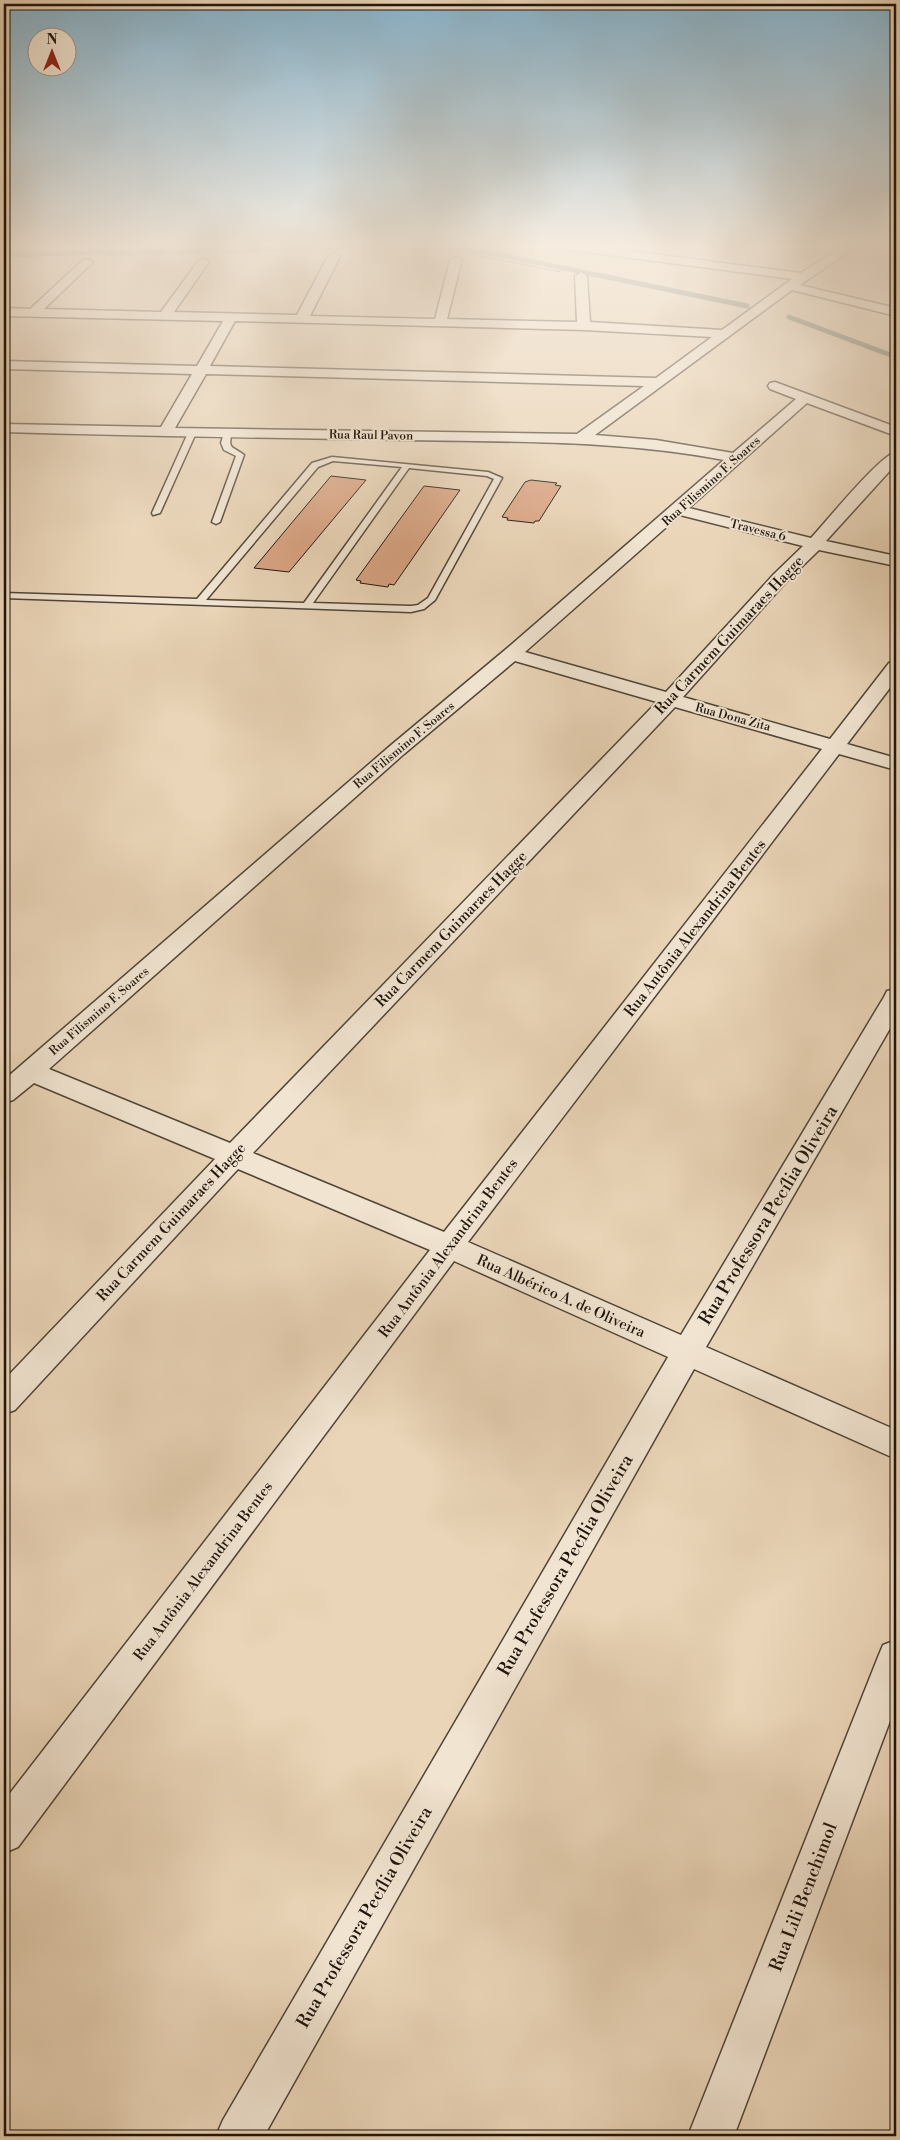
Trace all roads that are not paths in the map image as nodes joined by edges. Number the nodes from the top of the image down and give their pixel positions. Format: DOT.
graph roads {
  1 [pos="214,346"];
  2 [pos="709,346"];
  3 [pos="4,365"];
  4 [pos="200,369"];
  5 [pos="660,382"];
  6 [pos="775,386"];
  7 [pos="806,397"];
  8 [pos="4,428"];
  9 [pos="896,432"];
  10 [pos="165,433"];
  11 [pos="192,433"];
  12 [pos="228,434"];
  13 [pos="582,438"];
  14 [pos="896,456"];
  15 [pos="736,458"];
  16 [pos="406,466"];
  17 [pos="678,510"];
  18 [pos="156,513"];
  19 [pos="216,522"];
  20 [pos="815,544"];
  21 [pos="896,561"];
  22 [pos="4,596"];
  23 [pos="200,602"];
  24 [pos="307,605"];
  25 [pos="512,654"];
  26 [pos="896,667"];
  27 [pos="670,700"];
  28 [pos="836,746"];
  29 [pos="896,764"];
  30 [pos="896,998"];
  31 [pos="30,1071"];
  32 [pos="4,1094"];
  33 [pos="234,1156"];
  34 [pos="449,1246"];
  35 [pos="686,1352"];
  36 [pos="4,1401"];
  37 [pos="896,1445"];
  38 [pos="896,1657"];
  39 [pos="4,1833"];
  40 [pos="239,2136"];
  41 [pos="711,2136"];
  1 -- 4 [label="street"];
  2 -- 5 [label="street"];
  3 -- 4 [label="street"];
  4 -- 5 [label="street"];
  4 -- 10 [label="street"];
  5 -- 13 [label="street"];
  6 -- 7 [label="street"];
  7 -- 9 [label="street"];
  7 -- 15 [label="street, Rua Filismino F. Soares"];
  8 -- 10 [label="street, Rua Raul Pavon"];
  10 -- 11 [label="street, Rua Raul Pavon"];
  11 -- 12 [label="street, Rua Raul Pavon"];
  11 -- 18 [label="lane"];
  12 -- 13 [label="street, Rua Raul Pavon"];
  12 -- 19 [label="lane"];
  13 -- 15 [label="street, Rua Raul Pavon"];
  14 -- 20 [label="street, Rua Carmem Guimaraes Hagge"];
  15 -- 17 [label="street, Rua Filismino F. Soares"];
  16 -- 23 [label="lane"];
  16 -- 24 [label="lane"];
  16 -- 24 [label="lane"];
  17 -- 20 [label="street, Travessa 6"];
  17 -- 25 [label="street, Rua Filismino F. Soares"];
  20 -- 21 [label="street, Travessa 6"];
  20 -- 27 [label="street, Rua Carmem Guimaraes Hagge"];
  22 -- 23 [label="lane"];
  23 -- 24 [label="lane"];
  25 -- 27 [label="street, Rua Dona Zita"];
  25 -- 31 [label="street, Rua Filismino F. Soares"];
  26 -- 28 [label="street, Rua Antônia Alexandrina Bentes"];
  27 -- 28 [label="street, Rua Dona Zita"];
  27 -- 33 [label="street, Rua Carmem Guimaraes Hagge"];
  28 -- 29 [label="street, Rua Dona Zita"];
  28 -- 34 [label="street, Rua Antônia Alexandrina Bentes"];
  30 -- 35 [label="street, Rua Professora Pecília Oliveira"];
  31 -- 32 [label="street, Rua Filismino F. Soares"];
  31 -- 33 [label="street, Rua Albérico A. de Oliveira"];
  33 -- 34 [label="street, Rua Albérico A. de Oliveira"];
  33 -- 36 [label="street, Rua Carmem Guimaraes Hagge"];
  34 -- 35 [label="street, Rua Albérico A. de Oliveira"];
  34 -- 39 [label="street, Rua Antônia Alexandrina Bentes"];
  35 -- 37 [label="street, Rua Albérico A. de Oliveira"];
  35 -- 40 [label="street, Rua Professora Pecília Oliveira"];
  38 -- 41 [label="street, Rua Lili Benchimol"];
}
